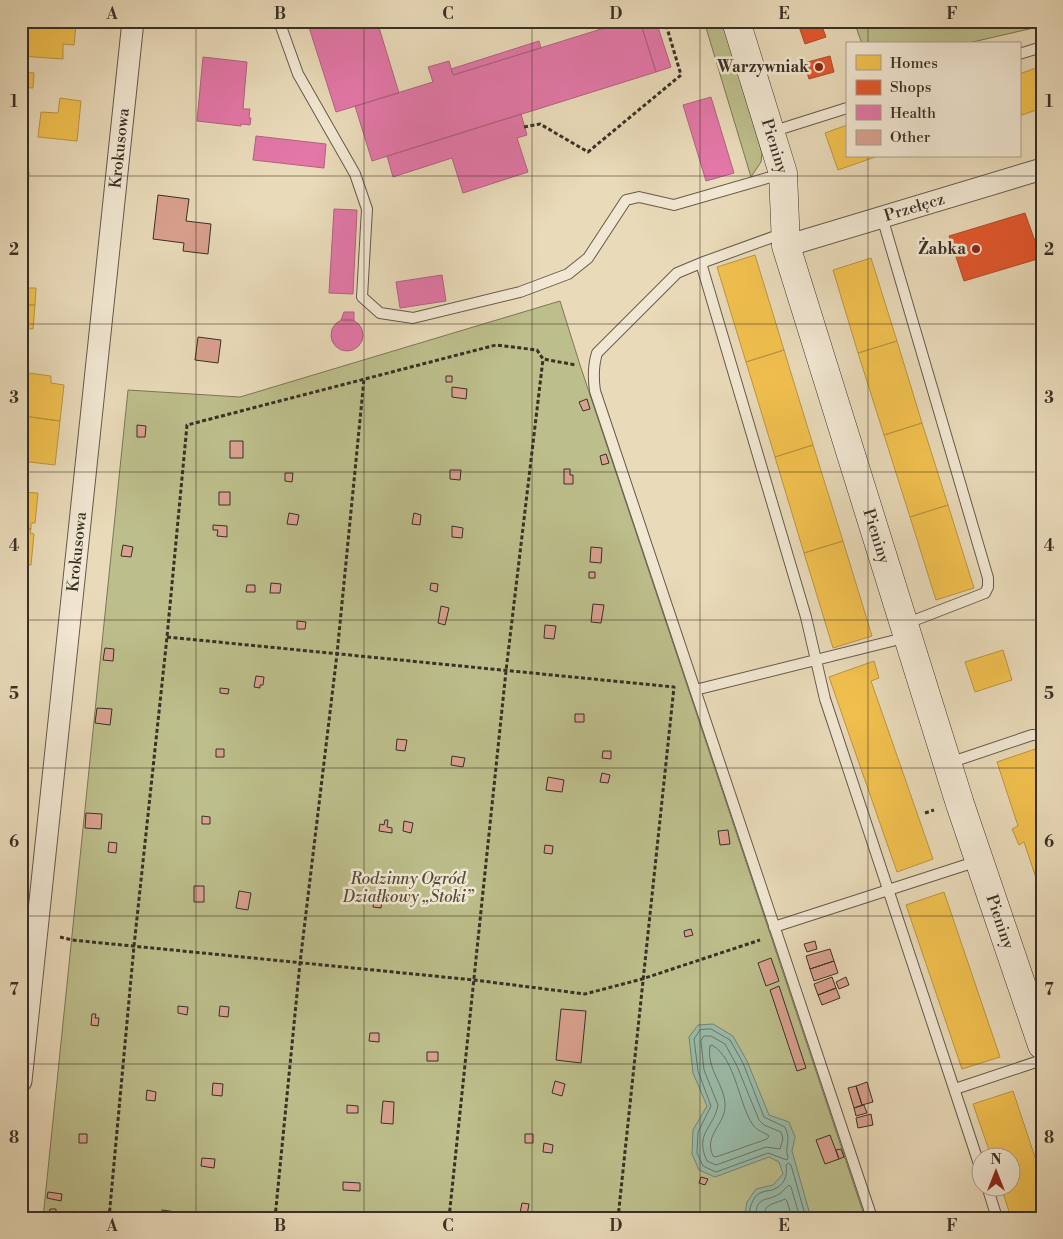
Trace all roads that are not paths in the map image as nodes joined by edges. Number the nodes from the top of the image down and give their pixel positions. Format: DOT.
graph roads {
  1 [pos="133,21"];
  2 [pos="279,21"];
  3 [pos="736,21"];
  4 [pos="1042,47"];
  5 [pos="1020,54"];
  6 [pos="846,108"];
  7 [pos="771,132"];
  8 [pos="1042,169"];
  9 [pos="783,173"];
  10 [pos="882,217"];
  11 [pos="785,239"];
  12 [pos="701,263"];
  13 [pos="906,630"];
  14 [pos="817,659"];
  15 [pos="695,690"];
  16 [pos="1042,738"];
  17 [pos="948,764"];
  18 [pos="978,861"];
  19 [pos="890,890"];
  20 [pos="30,928"];
  21 [pos="776,930"];
  22 [pos="1042,1045"];
  23 [pos="1042,1060"];
  24 [pos="21,1081"];
  25 [pos="955,1089"];
  26 [pos="973,1146"];
  27 [pos="990,1196"];
  28 [pos="872,1218"];
  29 [pos="997,1218"];
  1 -- 20 [label="street, Krokusowa"];
  2 -- 9 [label="lane"];
  3 -- 7 [label="street, Pieniny"];
  4 -- 5 [label="lane"];
  6 -- 7 [label="lane"];
  7 -- 9 [label="street, Pieniny"];
  8 -- 10 [label="street, Przełęcz"];
  9 -- 11 [label="street, Pieniny"];
  10 -- 11 [label="street, Przełęcz"];
  10 -- 13 [label="lane"];
  11 -- 12 [label="lane"];
  11 -- 13 [label="street, Pieniny"];
  12 -- 14 [label="lane"];
  12 -- 15 [label="lane"];
  13 -- 14 [label="lane"];
  13 -- 17 [label="street, Pieniny"];
  14 -- 15 [label="lane"];
  14 -- 19 [label="lane"];
  15 -- 21 [label="lane"];
  16 -- 17 [label="lane"];
  17 -- 18 [label="street, Pieniny"];
  18 -- 19 [label="lane"];
  18 -- 22 [label="street, Pieniny"];
  19 -- 21 [label="lane"];
  19 -- 25 [label="lane"];
  20 -- 24 [label="street, Krokusowa"];
  21 -- 28 [label="lane"];
  23 -- 25 [label="lane"];
  25 -- 26 [label="lane"];
  27 -- 29 [label="lane"];
}
